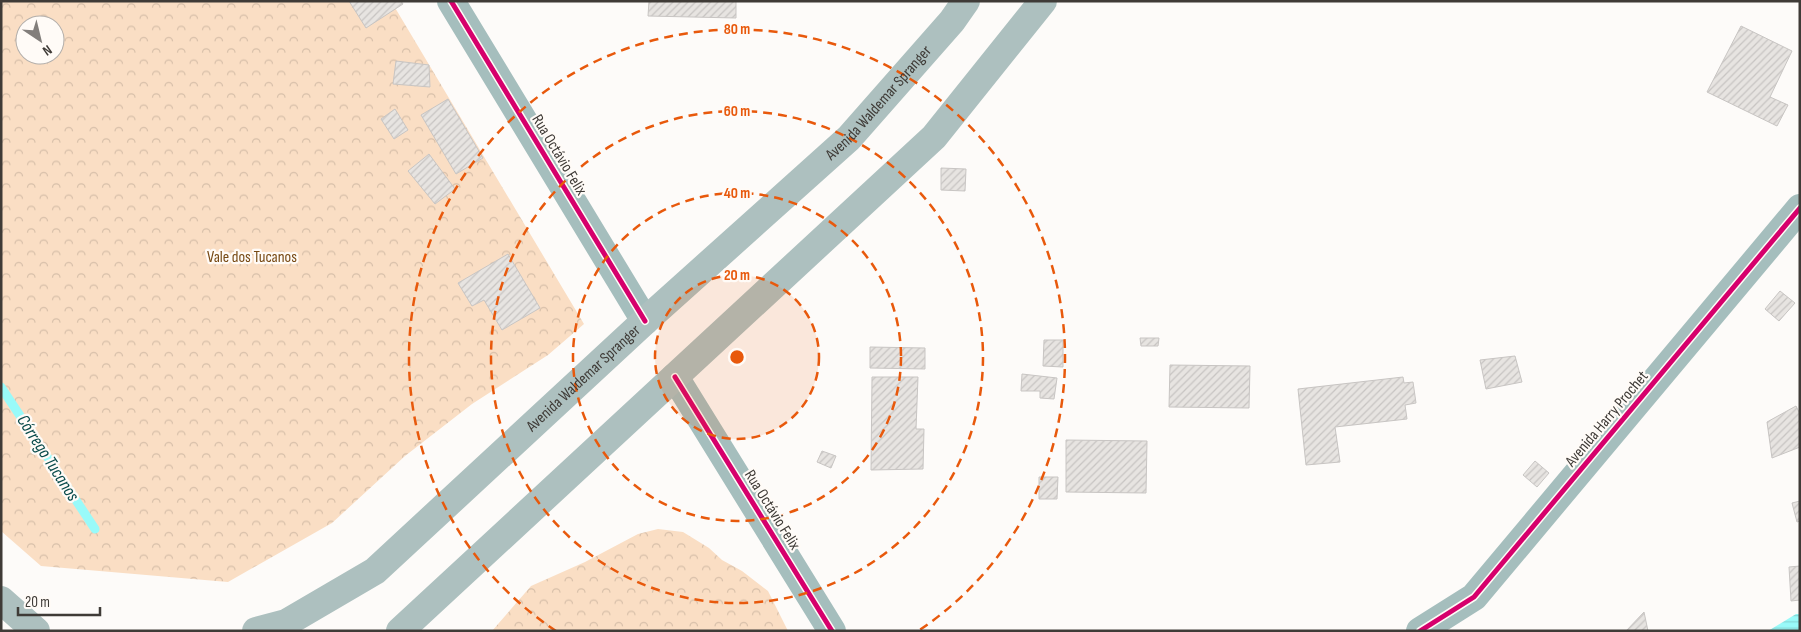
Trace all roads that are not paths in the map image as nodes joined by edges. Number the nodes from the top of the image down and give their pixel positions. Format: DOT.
graph roads {
  1 [pos="451,1"];
  2 [pos="966,1"];
  3 [pos="1042,1"];
  4 [pos="1800,208"];
  5 [pos="645,321"];
  6 [pos="676,376"];
  7 [pos="1,600"];
  8 [pos="36,631"];
  9 [pos="256,631"];
  10 [pos="400,631"];
  11 [pos="832,631"];
  12 [pos="1420,631"];
  1 -- 5 [label="street, Rua Octávio Felix"];
  2 -- 5 [label="main road, Avenida Waldemar Spranger"];
  3 -- 6 [label="main road"];
  4 -- 12 [label="street, Avenida Harry Prochet"];
  5 -- 9 [label="main road, Avenida Waldemar Spranger"];
  6 -- 10 [label="main road"];
  6 -- 11 [label="street, Rua Octávio Felix"];
  7 -- 8 [label="main road"];
}
